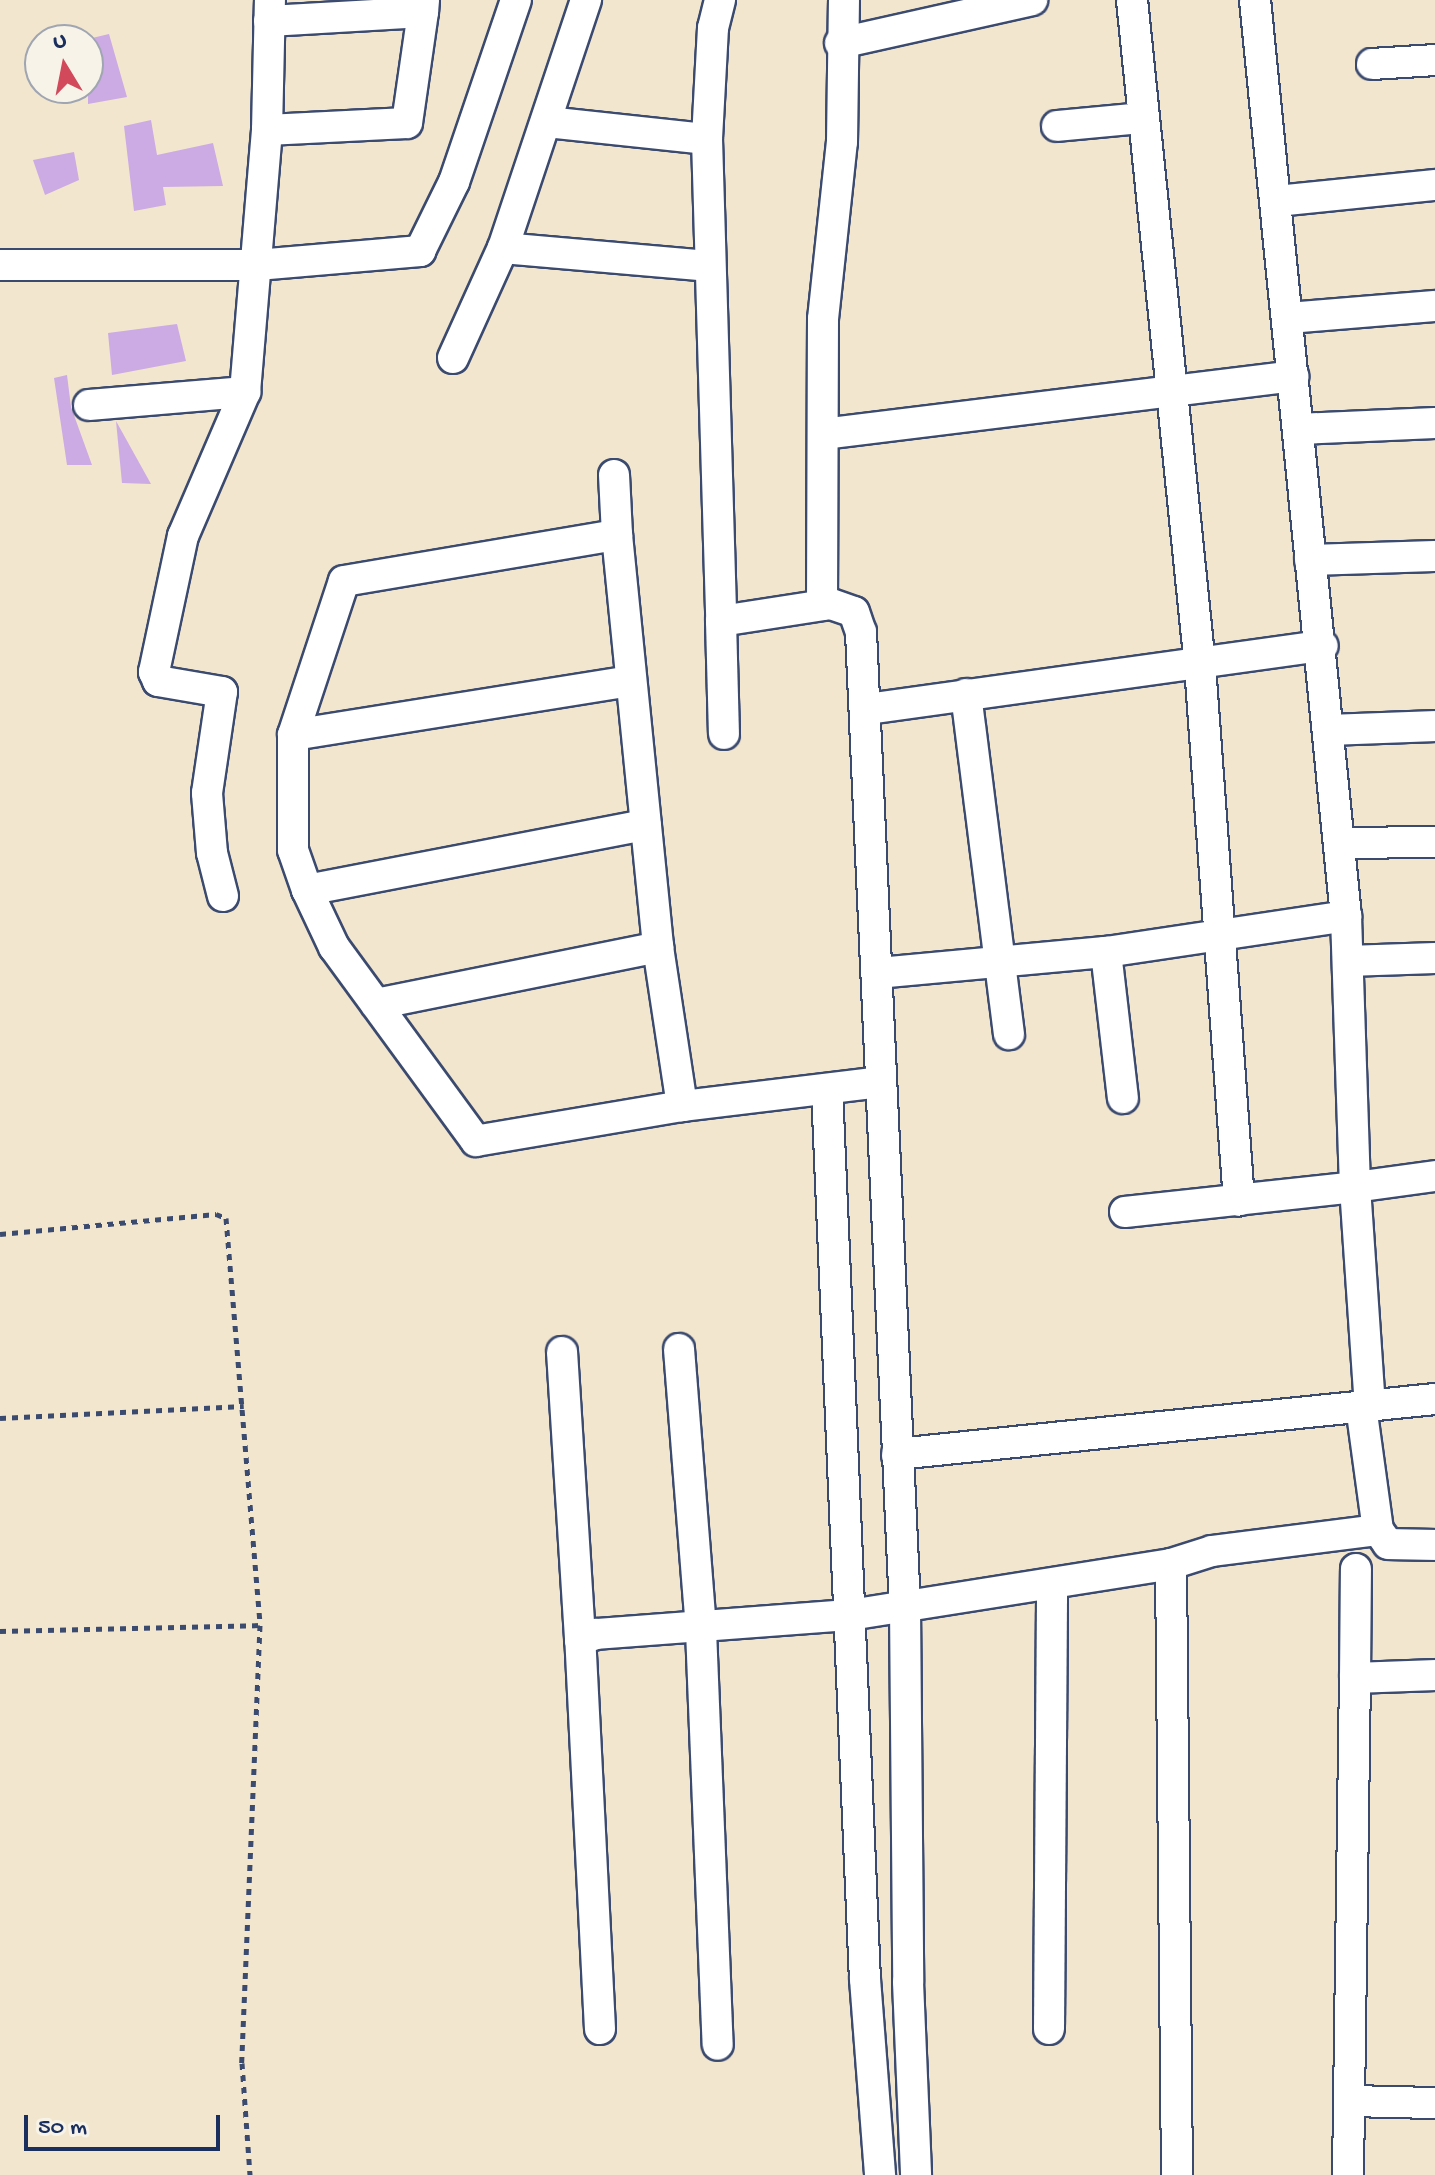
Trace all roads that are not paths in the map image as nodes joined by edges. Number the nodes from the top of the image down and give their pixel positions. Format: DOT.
graph roads {
  1 [pos="516,0"];
  2 [pos="586,0"];
  3 [pos="720,0"];
  4 [pos="844,0"];
  5 [pos="1032,0"];
  6 [pos="1132,0"];
  7 [pos="1255,0"];
  8 [pos="424,6"];
  9 [pos="269,10"];
  10 [pos="840,43"];
  11 [pos="1435,60"];
  12 [pos="1372,64"];
  13 [pos="1142,118"];
  14 [pos="547,122"];
  15 [pos="1057,126"];
  16 [pos="267,130"];
  17 [pos="707,139"];
  18 [pos="1435,185"];
  19 [pos="1277,201"];
  20 [pos="503,248"];
  21 [pos="0,265"];
  22 [pos="257,265"];
  23 [pos="707,266"];
  24 [pos="1435,306"];
  25 [pos="1288,318"];
  26 [pos="453,358"];
  27 [pos="1293,376"];
  28 [pos="245,392"];
  29 [pos="1169,395"];
  30 [pos="89,405"];
  31 [pos="1435,423"];
  32 [pos="1298,429"];
  33 [pos="823,434"];
  34 [pos="614,475"];
  35 [pos="617,535"];
  36 [pos="1435,556"];
  37 [pos="1310,560"];
  38 [pos="822,605"];
  39 [pos="721,621"];
  40 [pos="1323,646"];
  41 [pos="1200,666"];
  42 [pos="630,681"];
  43 [pos="966,694"];
  44 [pos="867,709"];
  45 [pos="1435,726"];
  46 [pos="1330,730"];
  47 [pos="724,734"];
  48 [pos="293,735"];
  49 [pos="646,825"];
  50 [pos="1435,842"];
  51 [pos="1340,843"];
  52 [pos="307,890"];
  53 [pos="223,896"];
  54 [pos="1346,916"];
  55 [pos="1222,933"];
  56 [pos="658,947"];
  57 [pos="1106,952"];
  58 [pos="1435,958"];
  59 [pos="1348,961"];
  60 [pos="1001,964"];
  61 [pos="878,973"];
  62 [pos="376,1004"];
  63 [pos="1009,1034"];
  64 [pos="880,1082"];
  65 [pos="827,1089"];
  66 [pos="1123,1098"];
  67 [pos="682,1106"];
  68 [pos="1435,1176"];
  69 [pos="1355,1187"];
  70 [pos="1239,1201"];
  71 [pos="1125,1212"];
  72 [pos="679,1349"];
  73 [pos="562,1352"];
  74 [pos="1435,1399"];
  75 [pos="1366,1406"];
  76 [pos="897,1454"];
  77 [pos="1378,1530"];
  78 [pos="1435,1545"];
  79 [pos="1171,1564"];
  80 [pos="1356,1569"];
  81 [pos="1052,1585"];
  82 [pos="905,1607"];
  83 [pos="850,1615"];
  84 [pos="701,1630"];
  85 [pos="580,1640"];
  86 [pos="1435,1675"];
  87 [pos="1355,1678"];
  88 [pos="600,2029"];
  89 [pos="1049,2029"];
  90 [pos="718,2045"];
  91 [pos="1351,2101"];
  92 [pos="1435,2103"];
  93 [pos="880,2175"];
  94 [pos="916,2175"];
  95 [pos="1177,2175"];
  96 [pos="1348,2175"];
  1 -- 22 [label="street"];
  2 -- 14 [label="street"];
  3 -- 17 [label="street"];
  4 -- 10 [label="street"];
  5 -- 10 [label="street"];
  6 -- 13 [label="street"];
  7 -- 19 [label="street"];
  8 -- 9 [label="street"];
  8 -- 16 [label="street"];
  9 -- 16 [label="street"];
  10 -- 33 [label="street"];
  11 -- 12 [label="street"];
  13 -- 15 [label="street"];
  13 -- 29 [label="street"];
  14 -- 17 [label="street"];
  14 -- 20 [label="street"];
  16 -- 22 [label="street"];
  17 -- 23 [label="street"];
  18 -- 19 [label="street"];
  19 -- 25 [label="street"];
  20 -- 23 [label="street"];
  20 -- 26 [label="street"];
  21 -- 22 [label="street"];
  22 -- 28 [label="street"];
  23 -- 39 [label="street"];
  24 -- 25 [label="street"];
  25 -- 27 [label="street"];
  27 -- 29 [label="street"];
  27 -- 32 [label="street"];
  28 -- 30 [label="street"];
  28 -- 53 [label="street"];
  29 -- 33 [label="street"];
  29 -- 41 [label="street"];
  31 -- 32 [label="street"];
  32 -- 37 [label="street"];
  33 -- 38 [label="street"];
  34 -- 35 [label="street"];
  35 -- 42 [label="street"];
  35 -- 48 [label="street"];
  36 -- 37 [label="street"];
  37 -- 40 [label="street"];
  38 -- 39 [label="street"];
  38 -- 44 [label="street"];
  39 -- 47 [label="street"];
  40 -- 41 [label="street"];
  40 -- 46 [label="street"];
  41 -- 43 [label="street"];
  41 -- 55 [label="street"];
  42 -- 48 [label="street"];
  42 -- 49 [label="street"];
  43 -- 44 [label="street"];
  43 -- 60 [label="street"];
  44 -- 61 [label="street"];
  45 -- 46 [label="street"];
  46 -- 51 [label="street"];
  48 -- 52 [label="street"];
  49 -- 52 [label="street"];
  49 -- 56 [label="street"];
  50 -- 51 [label="street"];
  51 -- 54 [label="street"];
  52 -- 62 [label="street"];
  54 -- 55 [label="street"];
  54 -- 59 [label="street"];
  55 -- 57 [label="street"];
  55 -- 70 [label="street"];
  56 -- 62 [label="street"];
  56 -- 67 [label="street"];
  57 -- 60 [label="street"];
  57 -- 66 [label="street"];
  58 -- 59 [label="street"];
  59 -- 69 [label="street"];
  60 -- 61 [label="street"];
  60 -- 63 [label="street"];
  61 -- 64 [label="street"];
  62 -- 67 [label="street"];
  64 -- 65 [label="street"];
  64 -- 76 [label="street"];
  65 -- 67 [label="street"];
  65 -- 83 [label="street"];
  68 -- 69 [label="street"];
  69 -- 70 [label="street"];
  69 -- 75 [label="street"];
  70 -- 71 [label="street"];
  72 -- 84 [label="street"];
  73 -- 85 [label="street"];
  74 -- 75 [label="street"];
  75 -- 76 [label="street"];
  75 -- 77 [label="street"];
  76 -- 82 [label="street"];
  77 -- 78 [label="street"];
  77 -- 79 [label="street"];
  79 -- 81 [label="street"];
  79 -- 95 [label="street"];
  80 -- 87 [label="street"];
  81 -- 82 [label="street"];
  81 -- 89 [label="street"];
  82 -- 83 [label="street"];
  82 -- 94 [label="street"];
  83 -- 84 [label="street"];
  83 -- 93 [label="street"];
  84 -- 85 [label="street"];
  84 -- 90 [label="street"];
  85 -- 88 [label="street"];
  86 -- 87 [label="street"];
  87 -- 91 [label="street"];
  91 -- 92 [label="street"];
  91 -- 96 [label="street"];
}
